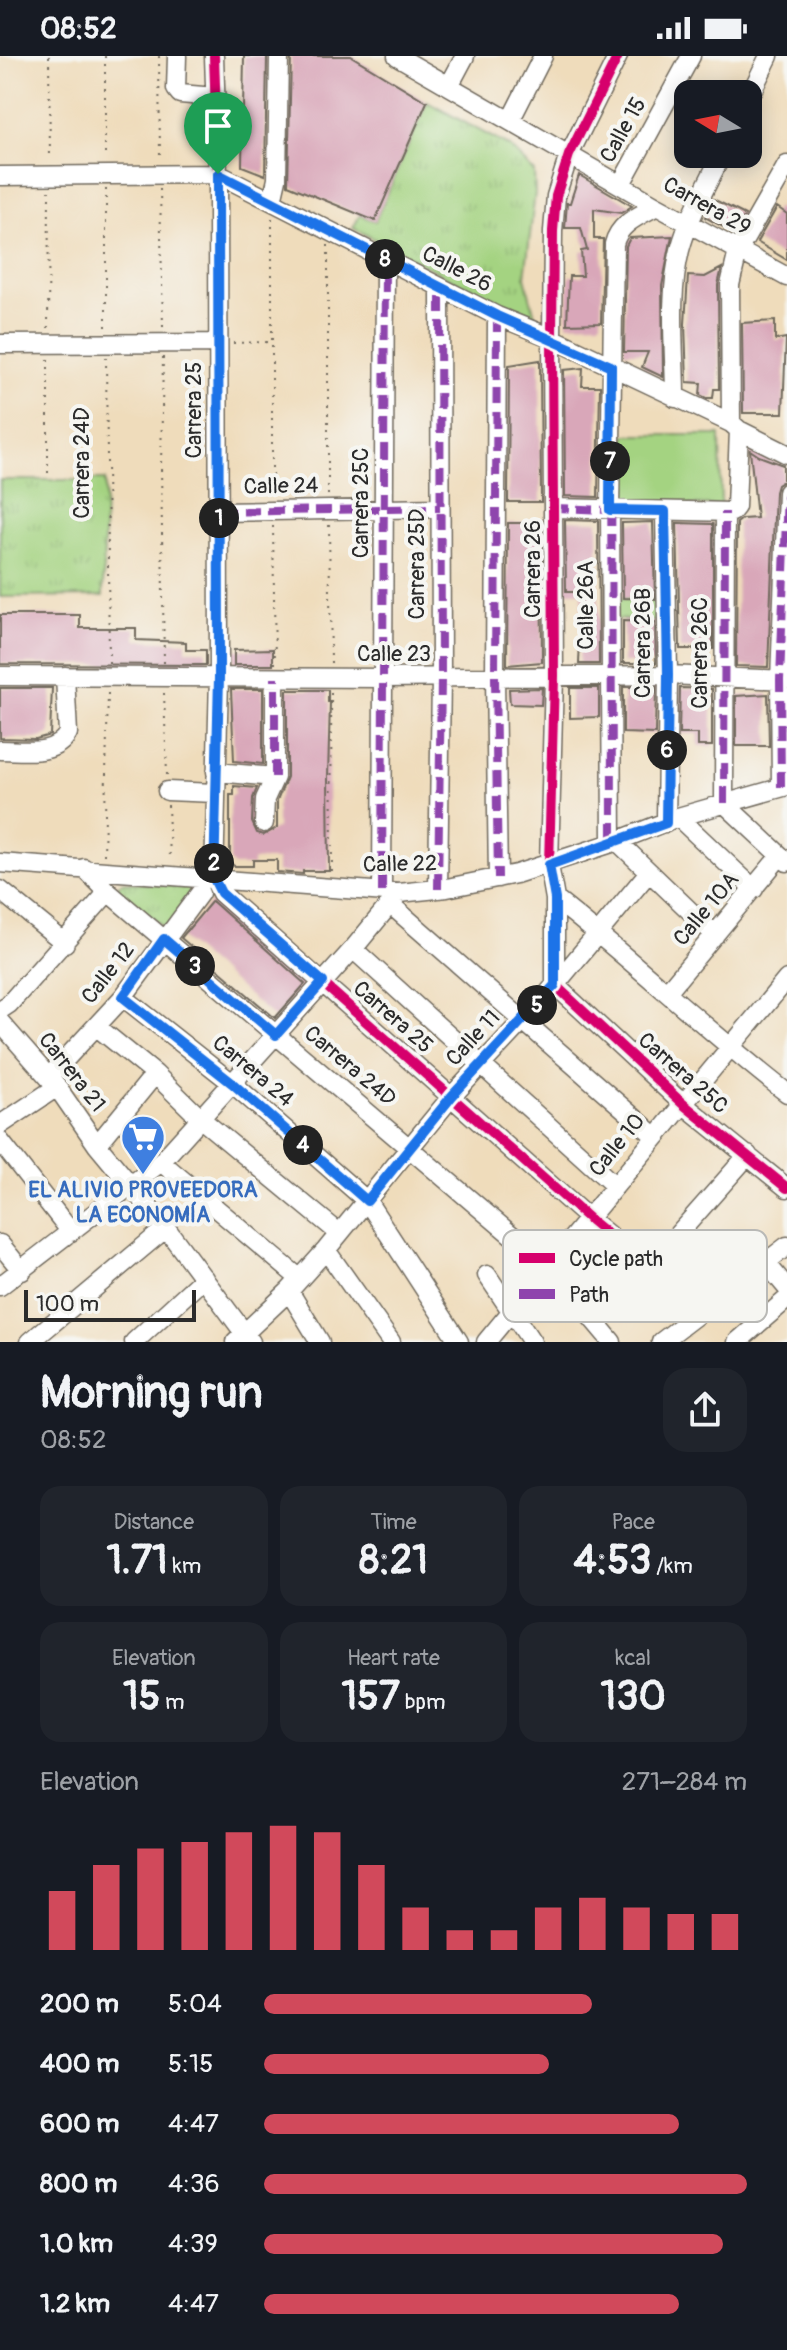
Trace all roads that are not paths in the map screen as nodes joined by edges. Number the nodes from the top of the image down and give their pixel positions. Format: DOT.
graph roads {
  1 [pos="177,56"];
  2 [pos="214,56"];
  3 [pos="279,56"];
  4 [pos="397,56"];
  5 [pos="465,56"];
  6 [pos="543,56"];
  7 [pos="618,56"];
  8 [pos="691,56"];
  9 [pos="769,56"];
  10 [pos="757,80"];
  11 [pos="449,86"];
  12 [pos="215,97"];
  13 [pos="510,121"];
  14 [pos="569,155"];
  15 [pos="787,165"];
  16 [pos="715,168"];
  17 [pos="218,174"];
  18 [pos="0,176"];
  19 [pos="621,184"];
  20 [pos="272,201"];
  21 [pos="657,206"];
  22 [pos="689,221"];
  23 [pos="738,251"];
  24 [pos="385,259"];
  25 [pos="787,277"];
  26 [pos="440,287"];
  27 [pos="497,316"];
  28 [pos="552,338"];
  29 [pos="217,343"];
  30 [pos="0,344"];
  31 [pos="615,368"];
  32 [pos="675,398"];
  33 [pos="735,427"];
  34 [pos="787,454"];
  35 [pos="787,492"];
  36 [pos="614,506"];
  37 [pos="440,508"];
  38 [pos="553,508"];
  39 [pos="385,510"];
  40 [pos="730,510"];
  41 [pos="665,511"];
  42 [pos="219,512"];
  43 [pos="668,675"];
  44 [pos="0,676"];
  45 [pos="65,676"];
  46 [pos="554,676"];
  47 [pos="610,676"];
  48 [pos="219,677"];
  49 [pos="275,678"];
  50 [pos="384,678"];
  51 [pos="441,678"];
  52 [pos="495,678"];
  53 [pos="725,679"];
  54 [pos="784,680"];
  55 [pos="0,750"];
  56 [pos="216,772"];
  57 [pos="275,777"];
  58 [pos="784,786"];
  59 [pos="167,791"];
  60 [pos="215,793"];
  61 [pos="724,803"];
  62 [pos="672,820"];
  63 [pos="264,823"];
  64 [pos="614,842"];
  65 [pos="784,859"];
  66 [pos="0,863"];
  67 [pos="549,865"];
  68 [pos="84,868"];
  69 [pos="649,872"];
  70 [pos="498,878"];
  71 [pos="214,879"];
  72 [pos="438,889"];
  73 [pos="754,889"];
  74 [pos="0,890"];
  75 [pos="108,892"];
  76 [pos="200,893"];
  77 [pos="390,896"];
  78 [pos="555,899"];
  79 [pos="598,933"];
  80 [pos="715,935"];
  81 [pos="164,939"];
  82 [pos="65,943"];
  83 [pos="353,949"];
  84 [pos="787,979"];
  85 [pos="323,982"];
  86 [pos="555,985"];
  87 [pos="667,992"];
  88 [pos="123,997"];
  89 [pos="0,1010"];
  90 [pos="524,1019"];
  91 [pos="0,1022"];
  92 [pos="97,1027"];
  93 [pos="276,1035"];
  94 [pos="730,1048"];
  95 [pos="481,1065"];
  96 [pos="155,1074"];
  97 [pos="53,1082"];
  98 [pos="232,1083"];
  99 [pos="787,1093"];
  100 [pos="452,1096"];
  101 [pos="683,1104"];
  102 [pos="201,1119"];
  103 [pos="0,1125"];
  104 [pos="655,1136"];
  105 [pos="0,1141"];
  106 [pos="97,1145"];
  107 [pos="411,1148"];
  108 [pos="748,1155"];
  109 [pos="161,1162"];
  110 [pos="615,1186"];
  111 [pos="130,1188"];
  112 [pos="787,1188"];
  113 [pos="367,1201"];
  114 [pos="588,1218"];
  115 [pos="166,1228"];
  116 [pos="506,1230"];
  117 [pos="578,1230"];
  118 [pos="603,1230"];
  119 [pos="682,1230"];
  120 [pos="71,1232"];
  121 [pos="339,1233"];
  122 [pos="0,1244"];
  123 [pos="787,1246"];
  124 [pos="326,1250"];
  125 [pos="767,1262"];
  126 [pos="767,1265"];
  127 [pos="22,1271"];
  128 [pos="487,1275"];
  129 [pos="204,1278"];
  130 [pos="294,1284"];
  131 [pos="0,1286"];
  132 [pos="786,1297"];
  133 [pos="503,1300"];
  134 [pos="767,1314"];
  135 [pos="503,1322"];
  136 [pos="518,1322"];
  137 [pos="595,1322"];
  138 [pos="687,1322"];
  139 [pos="759,1322"];
  140 [pos="243,1339"];
  141 [pos="30,1342"];
  142 [pos="134,1342"];
  143 [pos="320,1342"];
  144 [pos="391,1342"];
  145 [pos="459,1342"];
  146 [pos="486,1342"];
  147 [pos="532,1342"];
  148 [pos="612,1342"];
  149 [pos="661,1342"];
  150 [pos="737,1342"];
  1 -- 12 [label="street"];
  2 -- 12 [label="street, Carrera 25"];
  3 -- 20 [label="street"];
  4 -- 11 [label="street, Carrera 29"];
  5 -- 11 [label="street"];
  6 -- 13 [label="street"];
  7 -- 14 [label="street, Carrera 26"];
  8 -- 19 [label="street, Calle 15"];
  9 -- 10 [label="street"];
  11 -- 13 [label="street, Carrera 29"];
  12 -- 17 [label="street, Carrera 25"];
  13 -- 14 [label="street, Carrera 29"];
  14 -- 19 [label="street, Carrera 29"];
  14 -- 28 [label="street, Carrera 26"];
  15 -- 23 [label="street, Carrera 26C"];
  16 -- 22 [label="street"];
  17 -- 18 [label="street, Calle 26"];
  17 -- 20 [label="street, Calle 26"];
  17 -- 29 [label="street, Carrera 25"];
  19 -- 21 [label="street, Carrera 29"];
  20 -- 24 [label="street, Calle 26"];
  21 -- 22 [label="street, Carrera 29"];
  21 -- 31 [label="street, Calle 26A"];
  22 -- 23 [label="street, Carrera 29"];
  22 -- 32 [label="street"];
  23 -- 25 [label="street, Carrera 29"];
  23 -- 33 [label="street, Carrera 26C"];
  24 -- 26 [label="street, Calle 26"];
  24 -- 39 [label="street, Carrera 25C"];
  26 -- 27 [label="street, Calle 26"];
  26 -- 37 [label="street, Carrera 25D"];
  27 -- 28 [label="street, Calle 26"];
  27 -- 52 [label="street"];
  28 -- 31 [label="street, Calle 26"];
  28 -- 38 [label="street, Carrera 26"];
  29 -- 30 [label="street"];
  29 -- 42 [label="street, Carrera 25"];
  31 -- 32 [label="street, Calle 26"];
  31 -- 36 [label="street, Calle 26A"];
  32 -- 33 [label="street, Calle 26"];
  33 -- 34 [label="street, Calle 26"];
  33 -- 40 [label="street, Carrera 26C"];
  35 -- 54 [label="street"];
  36 -- 38 [label="street"];
  36 -- 41 [label="street"];
  36 -- 47 [label="street, Calle 26A"];
  37 -- 39 [label="street, Calle 24"];
  37 -- 51 [label="street, Carrera 25D"];
  38 -- 46 [label="street, Carrera 26"];
  39 -- 42 [label="street, Calle 24"];
  39 -- 50 [label="street, Carrera 25C"];
  40 -- 41 [label="street"];
  40 -- 53 [label="street, Carrera 26C"];
  41 -- 43 [label="street, Carrera 26B"];
  42 -- 48 [label="street, Carrera 25"];
  43 -- 47 [label="street, Calle 23"];
  43 -- 53 [label="street, Calle 23"];
  43 -- 62 [label="street, Carrera 26B"];
  44 -- 45 [label="street, Calle 23"];
  45 -- 48 [label="street, Calle 23"];
  45 -- 55 [label="street"];
  46 -- 47 [label="street, Calle 23"];
  46 -- 52 [label="street, Calle 23"];
  46 -- 67 [label="street, Carrera 26"];
  47 -- 64 [label="street, Calle 26A"];
  48 -- 49 [label="street, Calle 23"];
  48 -- 56 [label="street, Carrera 25"];
  49 -- 50 [label="street, Calle 23"];
  49 -- 57 [label="street"];
  50 -- 51 [label="street, Calle 23"];
  50 -- 77 [label="street, Carrera 25C"];
  51 -- 52 [label="street, Calle 23"];
  51 -- 72 [label="street, Carrera 25D"];
  52 -- 70 [label="street"];
  53 -- 54 [label="street, Calle 23"];
  53 -- 61 [label="street, Carrera 26C"];
  54 -- 58 [label="street"];
  56 -- 57 [label="street"];
  56 -- 60 [label="street, Carrera 25"];
  57 -- 63 [label="street"];
  58 -- 61 [label="street, Calle 22"];
  59 -- 60 [label="street"];
  60 -- 71 [label="street, Carrera 25"];
  61 -- 62 [label="street, Calle 22"];
  61 -- 65 [label="street"];
  62 -- 64 [label="street, Calle 22"];
  62 -- 73 [label="street"];
  64 -- 67 [label="street, Calle 22"];
  64 -- 69 [label="street"];
  65 -- 73 [label="street, Calle 10A"];
  66 -- 68 [label="street, Calle 22"];
  67 -- 70 [label="street, Calle 22"];
  67 -- 78 [label="street, Carrera 26"];
  68 -- 71 [label="street, Calle 22"];
  68 -- 75 [label="street, Carrera 24D"];
  69 -- 79 [label="street, Calle 11"];
  69 -- 80 [label="street"];
  70 -- 72 [label="street, Calle 22"];
  71 -- 77 [label="street, Calle 22"];
  71 -- 85 [label="street, Carrera 25"];
  72 -- 77 [label="street, Calle 22"];
  73 -- 80 [label="street, Calle 10A"];
  74 -- 82 [label="street"];
  75 -- 81 [label="street, Carrera 24D"];
  75 -- 82 [label="street"];
  76 -- 81 [label="street, Calle 12"];
  77 -- 83 [label="street"];
  77 -- 90 [label="street"];
  78 -- 79 [label="street"];
  78 -- 86 [label="street, Carrera 26"];
  79 -- 86 [label="street, Calle 11"];
  79 -- 87 [label="street"];
  80 -- 87 [label="street, Calle 10A"];
  81 -- 88 [label="street, Calle 12"];
  81 -- 93 [label="street, Carrera 24D"];
  82 -- 89 [label="street"];
  83 -- 85 [label="street"];
  83 -- 95 [label="street"];
  84 -- 94 [label="street, Calle 10"];
  85 -- 93 [label="street"];
  85 -- 100 [label="street, Carrera 25"];
  86 -- 90 [label="street, Calle 11"];
  86 -- 101 [label="street, Carrera 25C"];
  87 -- 94 [label="street"];
  88 -- 92 [label="street, Calle 12"];
  88 -- 98 [label="street, Carrera 24"];
  90 -- 95 [label="street, Calle 11"];
  90 -- 104 [label="street"];
  91 -- 97 [label="street, Carrera 21"];
  92 -- 96 [label="street"];
  92 -- 97 [label="street, Calle 12"];
  93 -- 98 [label="street"];
  93 -- 107 [label="street, Carrera 24D"];
  94 -- 99 [label="street"];
  94 -- 101 [label="street, Calle 10"];
  95 -- 100 [label="street, Calle 11"];
  95 -- 110 [label="street"];
  96 -- 102 [label="street"];
  96 -- 106 [label="street"];
  97 -- 103 [label="street, Calle 12"];
  97 -- 106 [label="street, Carrera 21"];
  98 -- 102 [label="street"];
  98 -- 113 [label="street, Carrera 24"];
  100 -- 107 [label="street, Calle 11"];
  100 -- 114 [label="street, Carrera 25"];
  101 -- 104 [label="street, Calle 10"];
  101 -- 108 [label="street, Carrera 25C"];
  102 -- 109 [label="street"];
  102 -- 121 [label="street"];
  104 -- 110 [label="street, Calle 10"];
  105 -- 120 [label="street"];
  106 -- 111 [label="street, Carrera 21"];
  107 -- 113 [label="street, Calle 11"];
  107 -- 116 [label="street, Carrera 24D"];
  108 -- 112 [label="street, Carrera 25C"];
  108 -- 119 [label="street"];
  109 -- 111 [label="street"];
  109 -- 130 [label="street"];
  110 -- 114 [label="street, Calle 10"];
  111 -- 115 [label="street, Carrera 21"];
  111 -- 120 [label="street"];
  113 -- 121 [label="street, Calle 11"];
  113 -- 145 [label="street, Carrera 24"];
  114 -- 117 [label="street, Calle 10"];
  114 -- 118 [label="street, Carrera 25"];
  115 -- 129 [label="street, Carrera 21"];
  115 -- 141 [label="street"];
  120 -- 127 [label="street"];
  121 -- 124 [label="street, Calle 11"];
  122 -- 127 [label="street"];
  123 -- 125 [label="street"];
  124 -- 130 [label="street, Calle 11"];
  124 -- 144 [label="street"];
  126 -- 132 [label="street"];
  127 -- 131 [label="street"];
  128 -- 133 [label="street"];
  129 -- 140 [label="street, Carrera 21"];
  129 -- 142 [label="street"];
  130 -- 140 [label="street, Calle 11"];
  130 -- 143 [label="street"];
  132 -- 134 [label="street"];
  135 -- 146 [label="street, Calle 10"];
  136 -- 147 [label="street"];
  137 -- 148 [label="street, Carrera 24D"];
  138 -- 149 [label="street"];
  139 -- 150 [label="street"];
}
